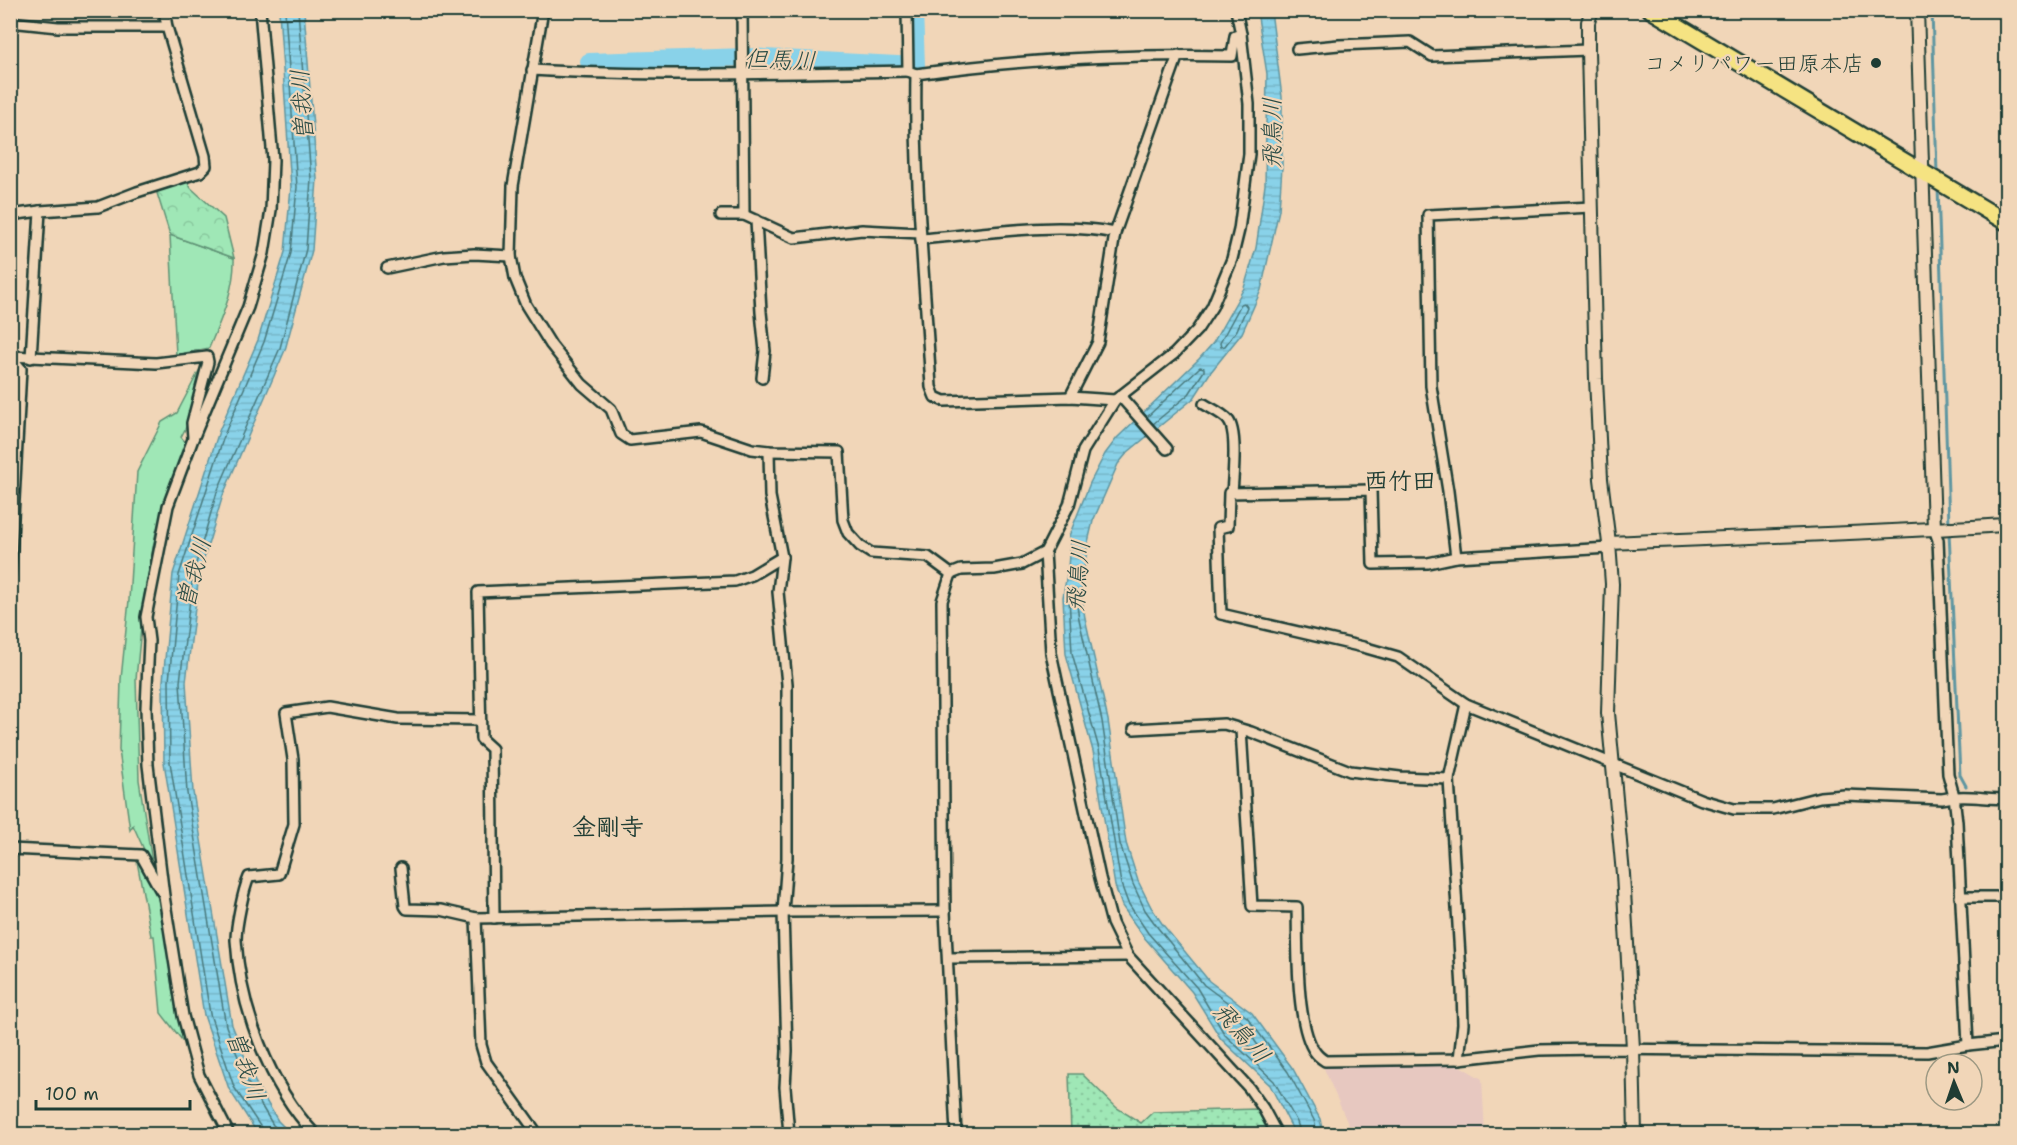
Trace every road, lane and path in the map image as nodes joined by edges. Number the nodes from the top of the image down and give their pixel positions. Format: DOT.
graph roads {
  1 [pos="164,10"];
  2 [pos="260,10"];
  3 [pos="543,10"];
  4 [pos="742,10"];
  5 [pos="907,10"];
  6 [pos="1236,10"];
  7 [pos="1592,10"];
  8 [pos="1651,10"];
  9 [pos="1917,10"];
  10 [pos="10,22"];
  11 [pos="167,27"];
  12 [pos="1241,34"];
  13 [pos="1297,49"];
  14 [pos="1588,50"];
  15 [pos="1178,55"];
  16 [pos="532,70"];
  17 [pos="912,72"];
  18 [pos="742,74"];
  19 [pos="1926,173"];
  20 [pos="1592,207"];
  21 [pos="40,211"];
  22 [pos="744,214"];
  23 [pos="10,215"];
  24 [pos="721,215"];
  25 [pos="756,220"];
  26 [pos="2007,222"];
  27 [pos="1115,233"];
  28 [pos="920,236"];
  29 [pos="511,256"];
  30 [pos="387,268"];
  31 [pos="11,357"];
  32 [pos="31,358"];
  33 [pos="762,378"];
  34 [pos="1070,397"];
  35 [pos="1118,398"];
  36 [pos="1204,404"];
  37 [pos="193,439"];
  38 [pos="1165,446"];
  39 [pos="769,451"];
  40 [pos="1232,493"];
  41 [pos="2007,525"];
  42 [pos="1937,529"];
  43 [pos="1609,546"];
  44 [pos="1045,552"];
  45 [pos="782,557"];
  46 [pos="1456,557"];
  47 [pos="10,574"];
  48 [pos="951,574"];
  49 [pos="1466,704"];
  50 [pos="480,720"];
  51 [pos="1134,729"];
  52 [pos="1241,730"];
  53 [pos="1611,764"];
  54 [pos="1449,779"];
  55 [pos="1954,796"];
  56 [pos="2007,799"];
  57 [pos="10,849"];
  58 [pos="401,868"];
  59 [pos="164,896"];
  60 [pos="1960,897"];
  61 [pos="2007,897"];
  62 [pos="945,911"];
  63 [pos="783,912"];
  64 [pos="476,918"];
  65 [pos="494,918"];
  66 [pos="1128,956"];
  67 [pos="949,958"];
  68 [pos="2007,1041"];
  69 [pos="1968,1045"];
  70 [pos="1633,1048"];
  71 [pos="1459,1059"];
  72 [pos="229,1134"];
  73 [pos="315,1134"];
  74 [pos="535,1134"];
  75 [pos="789,1134"];
  76 [pos="956,1134"];
  77 [pos="1277,1134"];
  78 [pos="1635,1134"];
  1 -- 11 [label="street"];
  2 -- 37 [label="street"];
  3 -- 16 [label="street"];
  4 -- 18 [label="street"];
  5 -- 17 [label="street"];
  6 -- 12 [label="street"];
  7 -- 14 [label="street"];
  8 -- 19 [label="main road"];
  9 -- 19 [label="street"];
  10 -- 11 [label="street"];
  11 -- 21 [label="street"];
  12 -- 15 [label="street"];
  12 -- 35 [label="street"];
  13 -- 14 [label="street"];
  14 -- 20 [label="street"];
  15 -- 17 [label="street"];
  15 -- 27 [label="street"];
  16 -- 18 [label="street"];
  16 -- 29 [label="street"];
  17 -- 18 [label="street"];
  17 -- 28 [label="street"];
  18 -- 22 [label="street"];
  19 -- 26 [label="main road"];
  19 -- 42 [label="street"];
  20 -- 43 [label="street"];
  20 -- 46 [label="street"];
  21 -- 23 [label="street"];
  21 -- 32 [label="street"];
  22 -- 24 [label="street"];
  22 -- 25 [label="street"];
  25 -- 28 [label="street"];
  25 -- 33 [label="street"];
  27 -- 28 [label="street"];
  27 -- 34 [label="street"];
  28 -- 34 [label="street"];
  29 -- 30 [label="street"];
  29 -- 39 [label="street"];
  31 -- 32 [label="street"];
  31 -- 47 [label="street"];
  32 -- 37 [label="street"];
  34 -- 35 [label="street"];
  35 -- 38 [label="street"];
  35 -- 44 [label="street"];
  36 -- 40 [label="street"];
  37 -- 59 [label="street"];
  39 -- 45 [label="street"];
  39 -- 48 [label="street"];
  40 -- 46 [label="street"];
  40 -- 49 [label="street"];
  41 -- 42 [label="street"];
  42 -- 43 [label="street"];
  42 -- 55 [label="street"];
  43 -- 46 [label="street"];
  43 -- 53 [label="street"];
  44 -- 48 [label="street"];
  44 -- 66 [label="street"];
  45 -- 50 [label="street"];
  45 -- 63 [label="street"];
  48 -- 62 [label="street"];
  49 -- 53 [label="street"];
  49 -- 54 [label="street"];
  50 -- 65 [label="street"];
  50 -- 73 [label="street"];
  51 -- 52 [label="street"];
  52 -- 54 [label="street"];
  52 -- 71 [label="street"];
  53 -- 55 [label="street"];
  53 -- 70 [label="street"];
  54 -- 71 [label="street"];
  55 -- 56 [label="street"];
  55 -- 60 [label="street"];
  57 -- 59 [label="street"];
  58 -- 64 [label="street"];
  59 -- 72 [label="street"];
  60 -- 61 [label="street"];
  60 -- 69 [label="street"];
  62 -- 63 [label="street"];
  62 -- 67 [label="street"];
  63 -- 65 [label="street"];
  63 -- 75 [label="street"];
  64 -- 65 [label="street"];
  64 -- 74 [label="street"];
  66 -- 67 [label="street"];
  66 -- 77 [label="street"];
  67 -- 76 [label="street"];
  68 -- 69 [label="street"];
  69 -- 70 [label="street"];
  70 -- 71 [label="street"];
  70 -- 78 [label="street"];
}
